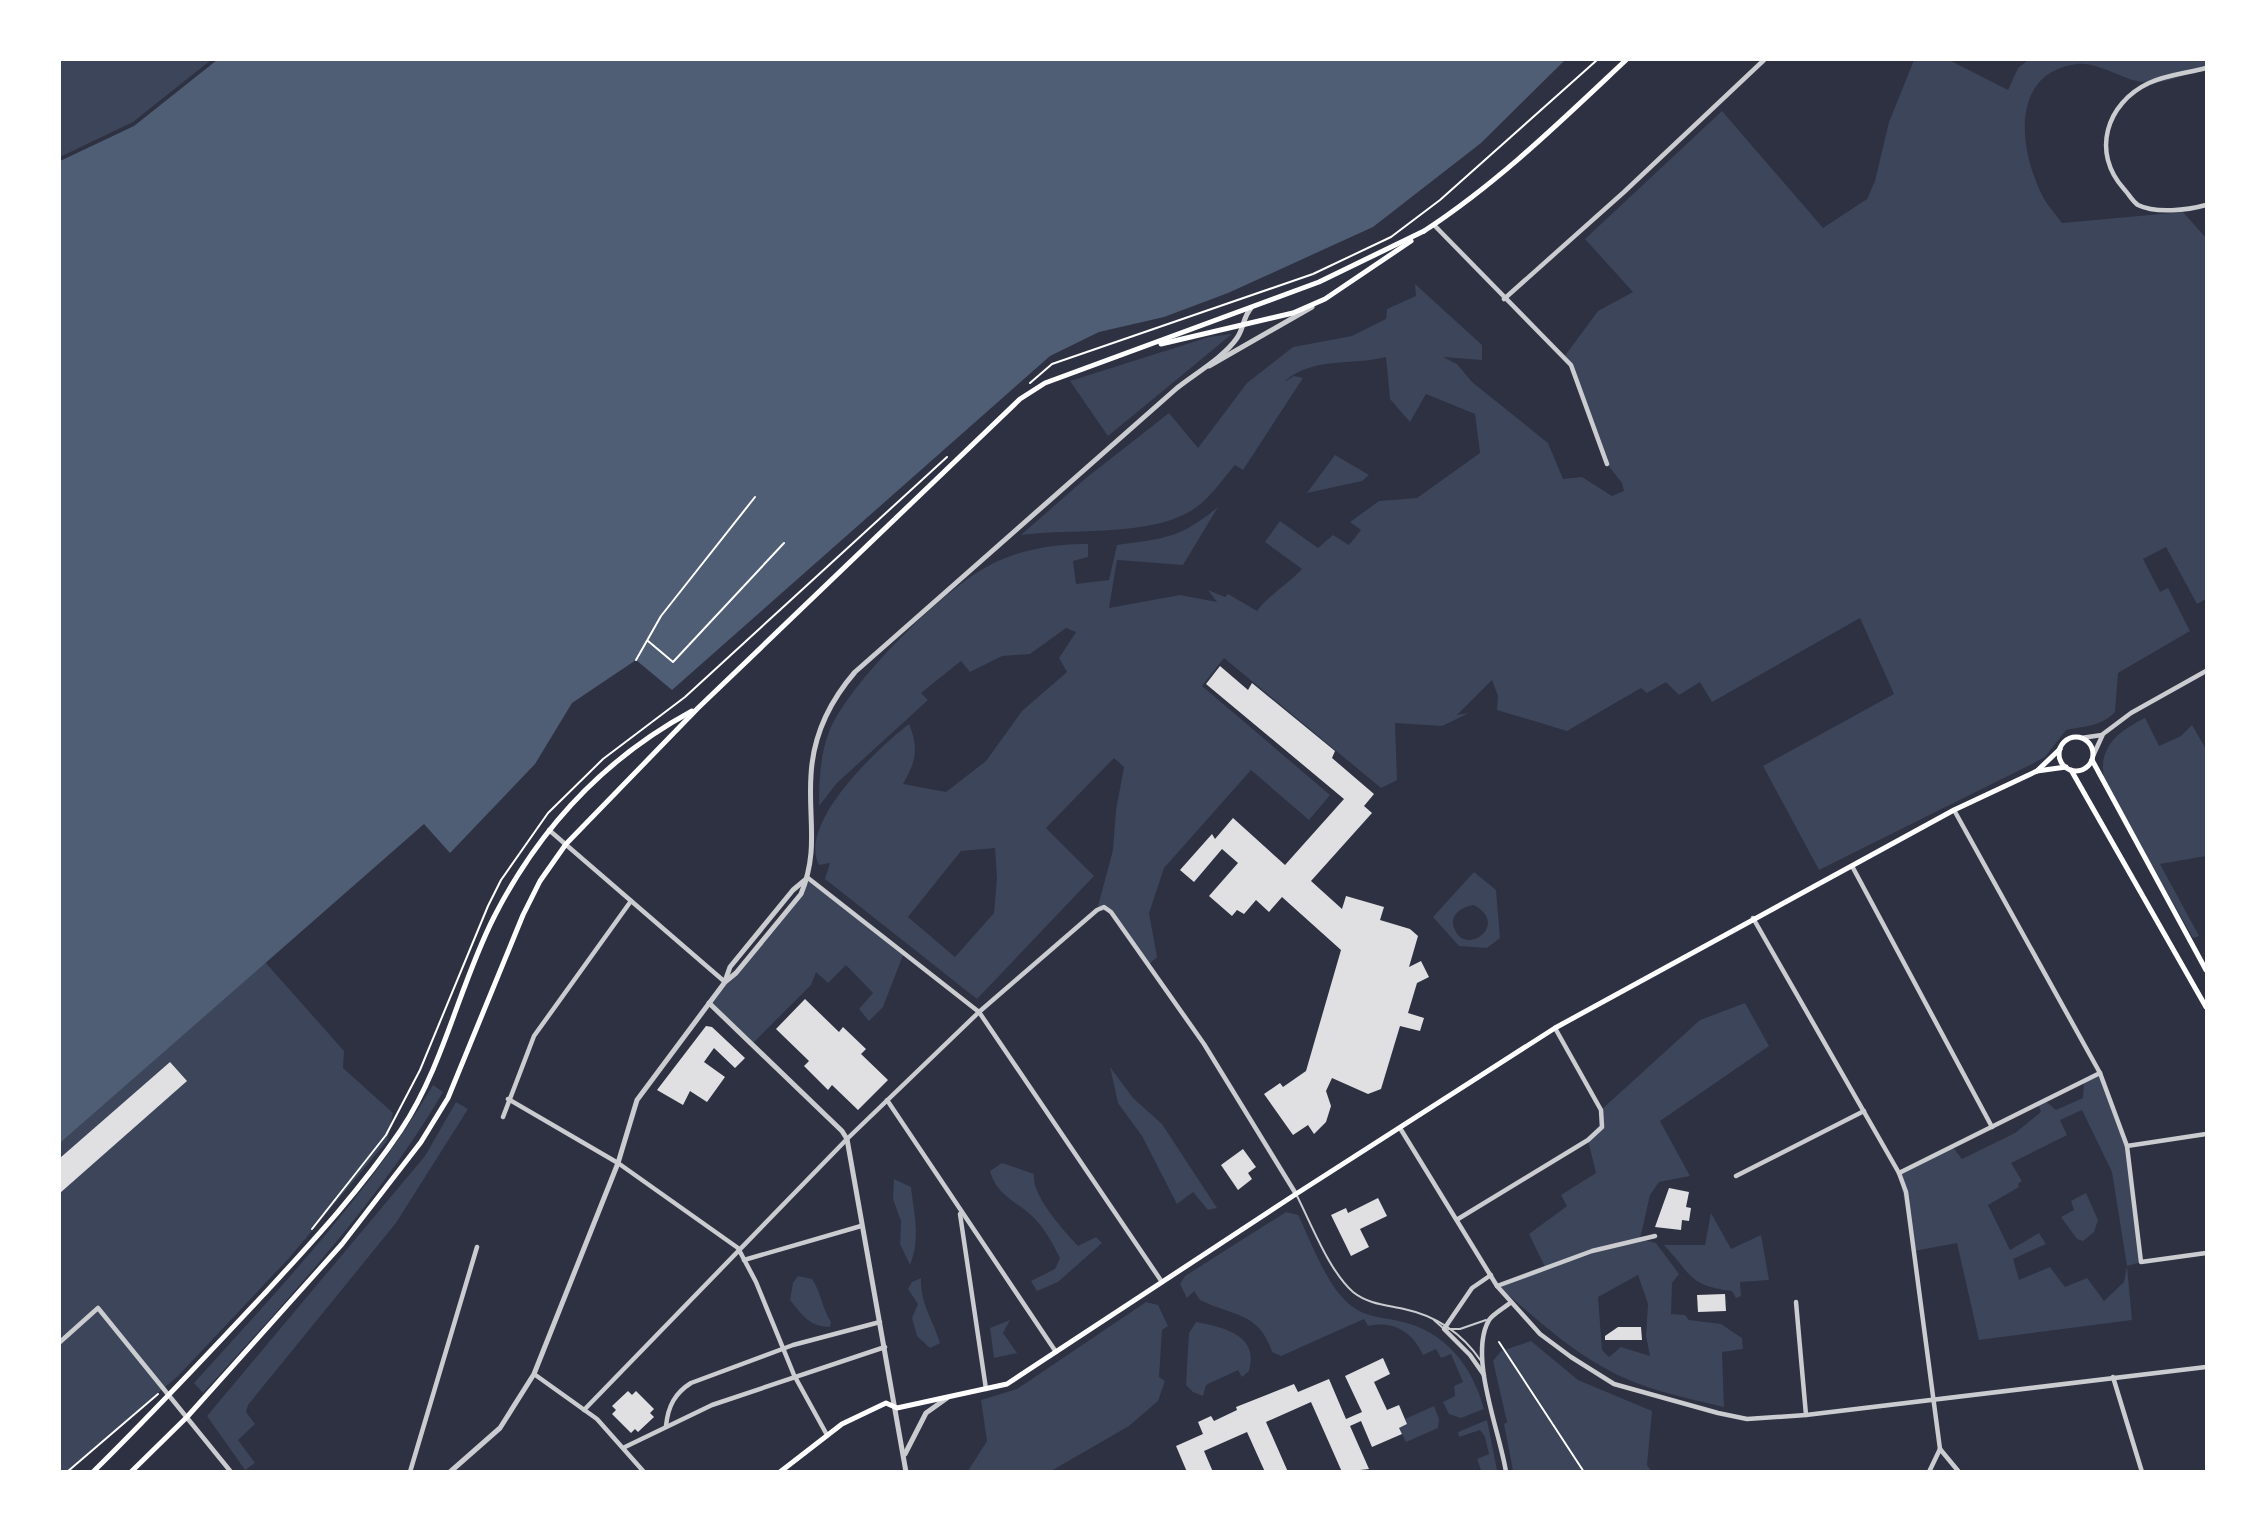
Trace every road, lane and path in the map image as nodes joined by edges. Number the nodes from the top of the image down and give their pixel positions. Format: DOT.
graph roads {
  1 [pos="1597,60"];
  2 [pos="1626,60"];
  3 [pos="1764,60"];
  4 [pos="2207,68"];
  5 [pos="2207,205"];
  6 [pos="1434,225"];
  7 [pos="1424,231"];
  8 [pos="1325,299"];
  9 [pos="1504,299"];
  10 [pos="1251,308"];
  11 [pos="1242,325"];
  12 [pos="1131,351"];
  13 [pos="1188,379"];
  14 [pos="1025,388"];
  15 [pos="948,457"];
  16 [pos="1607,464"];
  17 [pos="755,497"];
  18 [pos="784,542"];
  19 [pos="647,640"];
  20 [pos="636,660"];
  21 [pos="2207,671"];
  22 [pos="698,708"];
  23 [pos="2103,734"];
  24 [pos="2081,738"];
  25 [pos="2060,748"];
  26 [pos="2092,758"];
  27 [pos="2069,769"];
  28 [pos="2037,771"];
  29 [pos="1954,810"];
  30 [pos="548,829"];
  31 [pos="566,844"];
  32 [pos="1852,866"];
  33 [pos="808,878"];
  34 [pos="631,901"];
  35 [pos="1753,918"];
  36 [pos="2207,970"];
  37 [pos="725,982"];
  38 [pos="709,1003"];
  39 [pos="2207,1007"];
  40 [pos="979,1012"];
  41 [pos="1556,1028"];
  42 [pos="2100,1073"];
  43 [pos="508,1099"];
  44 [pos="887,1100"];
  45 [pos="1864,1111"];
  46 [pos="503,1117"];
  47 [pos="1992,1127"];
  48 [pos="1400,1128"];
  49 [pos="2207,1134"];
  50 [pos="847,1139"];
  51 [pos="2127,1146"];
  52 [pos="618,1163"];
  53 [pos="1899,1173"];
  54 [pos="1736,1176"];
  55 [pos="1296,1194"];
  56 [pos="959,1210"];
  57 [pos="1458,1219"];
  58 [pos="861,1226"];
  59 [pos="312,1229"];
  60 [pos="1655,1236"];
  61 [pos="477,1247"];
  62 [pos="738,1248"];
  63 [pos="2207,1253"];
  64 [pos="744,1260"];
  65 [pos="1491,1275"];
  66 [pos="1161,1282"];
  67 [pos="1497,1286"];
  68 [pos="1796,1302"];
  69 [pos="1510,1303"];
  70 [pos="1433,1319"];
  71 [pos="1489,1319"];
  72 [pos="880,1322"];
  73 [pos="1445,1326"];
  74 [pos="1453,1329"];
  75 [pos="60,1342"];
  76 [pos="1499,1342"];
  77 [pos="886,1347"];
  78 [pos="783,1349"];
  79 [pos="1057,1353"];
  80 [pos="1483,1364"];
  81 [pos="2207,1367"];
  82 [pos="534,1374"];
  83 [pos="794,1376"];
  84 [pos="1484,1376"];
  85 [pos="2113,1377"];
  86 [pos="164,1389"];
  87 [pos="986,1390"];
  88 [pos="170,1396"];
  89 [pos="947,1398"];
  90 [pos="1933,1400"];
  91 [pos="897,1408"];
  92 [pos="584,1410"];
  93 [pos="1806,1415"];
  94 [pos="187,1417"];
  95 [pos="666,1426"];
  96 [pos="827,1435"];
  97 [pos="625,1447"];
  98 [pos="1940,1449"];
  99 [pos="904,1457"];
  100 [pos="66,1472"];
  101 [pos="93,1472"];
  102 [pos="131,1472"];
  103 [pos="231,1472"];
  104 [pos="410,1472"];
  105 [pos="450,1472"];
  106 [pos="644,1472"];
  107 [pos="780,1472"];
  108 [pos="906,1472"];
  109 [pos="1506,1472"];
  110 [pos="1584,1472"];
  111 [pos="1929,1472"];
  112 [pos="1959,1472"];
  113 [pos="2142,1472"];
  1 -- 14 [label="path"];
  2 -- 6 [label="main road"];
  3 -- 9 [label="street"];
  4 -- 5 [label="street"];
  6 -- 7 [label="main road"];
  6 -- 9 [label="street"];
  7 -- 8 [label="main road"];
  7 -- 10 [label="main road"];
  8 -- 11 [label="main road"];
  8 -- 13 [label="street"];
  9 -- 16 [label="street"];
  10 -- 11 [label="street"];
  10 -- 12 [label="main road"];
  11 -- 12 [label="main road"];
  11 -- 13 [label="street"];
  12 -- 22 [label="main road"];
  13 -- 33 [label="street"];
  15 -- 59 [label="path"];
  17 -- 19 [label="path"];
  18 -- 19 [label="path"];
  19 -- 20 [label="path"];
  21 -- 23 [label="street"];
  22 -- 30 [label="main road"];
  22 -- 31 [label="main road"];
  23 -- 24 [label="street"];
  23 -- 26 [label="street"];
  24 -- 25 [label="main road"];
  24 -- 26 [label="main road"];
  25 -- 27 [label="main road"];
  25 -- 28 [label="main road"];
  26 -- 27 [label="main road"];
  26 -- 36 [label="main road"];
  27 -- 28 [label="main road"];
  27 -- 39 [label="main road"];
  28 -- 29 [label="main road"];
  29 -- 32 [label="main road"];
  29 -- 42 [label="street"];
  30 -- 31 [label="street"];
  30 -- 88 [label="main road"];
  31 -- 34 [label="street"];
  31 -- 94 [label="main road"];
  32 -- 35 [label="main road"];
  32 -- 47 [label="street"];
  33 -- 37 [label="street"];
  33 -- 40 [label="street"];
  34 -- 37 [label="street"];
  34 -- 43 [label="street"];
  35 -- 41 [label="main road"];
  35 -- 45 [label="street"];
  37 -- 38 [label="street"];
  38 -- 50 [label="street"];
  38 -- 52 [label="street"];
  40 -- 44 [label="street"];
  40 -- 55 [label="street"];
  40 -- 66 [label="street"];
  41 -- 48 [label="main road"];
  41 -- 57 [label="street"];
  42 -- 47 [label="street"];
  42 -- 51 [label="street"];
  43 -- 46 [label="street"];
  43 -- 52 [label="street"];
  44 -- 50 [label="street"];
  44 -- 56 [label="street"];
  45 -- 53 [label="street"];
  45 -- 54 [label="street"];
  47 -- 53 [label="street"];
  48 -- 55 [label="main road"];
  48 -- 57 [label="street"];
  49 -- 51 [label="street"];
  50 -- 58 [label="street"];
  50 -- 62 [label="street"];
  51 -- 63 [label="street"];
  52 -- 62 [label="street"];
  52 -- 82 [label="street"];
  53 -- 90 [label="street"];
  55 -- 66 [label="main road"];
  55 -- 70 [label="lane"];
  56 -- 79 [label="street"];
  56 -- 87 [label="street"];
  57 -- 65 [label="street"];
  58 -- 64 [label="street"];
  58 -- 72 [label="street"];
  60 -- 67 [label="street"];
  61 -- 104 [label="street"];
  62 -- 64 [label="street"];
  62 -- 92 [label="street"];
  64 -- 78 [label="street"];
  65 -- 67 [label="street"];
  65 -- 73 [label="street"];
  66 -- 79 [label="main road"];
  67 -- 69 [label="street"];
  68 -- 93 [label="street"];
  69 -- 71 [label="street"];
  69 -- 93 [label="street"];
  70 -- 73 [label="lane"];
  70 -- 73 [label="lane"];
  71 -- 74 [label="lane"];
  71 -- 80 [label="street"];
  72 -- 77 [label="street"];
  72 -- 78 [label="street"];
  73 -- 74 [label="lane"];
  73 -- 74 [label="lane"];
  73 -- 84 [label="street"];
  74 -- 80 [label="lane"];
  75 -- 86 [label="street"];
  76 -- 110 [label="path"];
  77 -- 83 [label="street"];
  77 -- 91 [label="street"];
  78 -- 83 [label="street"];
  78 -- 95 [label="street"];
  79 -- 87 [label="main road"];
  80 -- 84 [label="street"];
  81 -- 85 [label="street"];
  82 -- 92 [label="street"];
  82 -- 105 [label="street"];
  83 -- 95 [label="street"];
  83 -- 96 [label="street"];
  84 -- 109 [label="street"];
  85 -- 90 [label="street"];
  85 -- 113 [label="street"];
  86 -- 88 [label="street"];
  86 -- 100 [label="path"];
  87 -- 89 [label="main road"];
  88 -- 94 [label="street"];
  88 -- 101 [label="main road"];
  89 -- 91 [label="main road"];
  89 -- 99 [label="street"];
  90 -- 93 [label="street"];
  90 -- 98 [label="street"];
  91 -- 96 [label="main road"];
  91 -- 99 [label="street"];
  92 -- 97 [label="street"];
  94 -- 102 [label="main road"];
  94 -- 103 [label="street"];
  95 -- 97 [label="street"];
  96 -- 107 [label="main road"];
  97 -- 106 [label="street"];
  98 -- 111 [label="street"];
  98 -- 112 [label="street"];
  99 -- 108 [label="street"];
}
